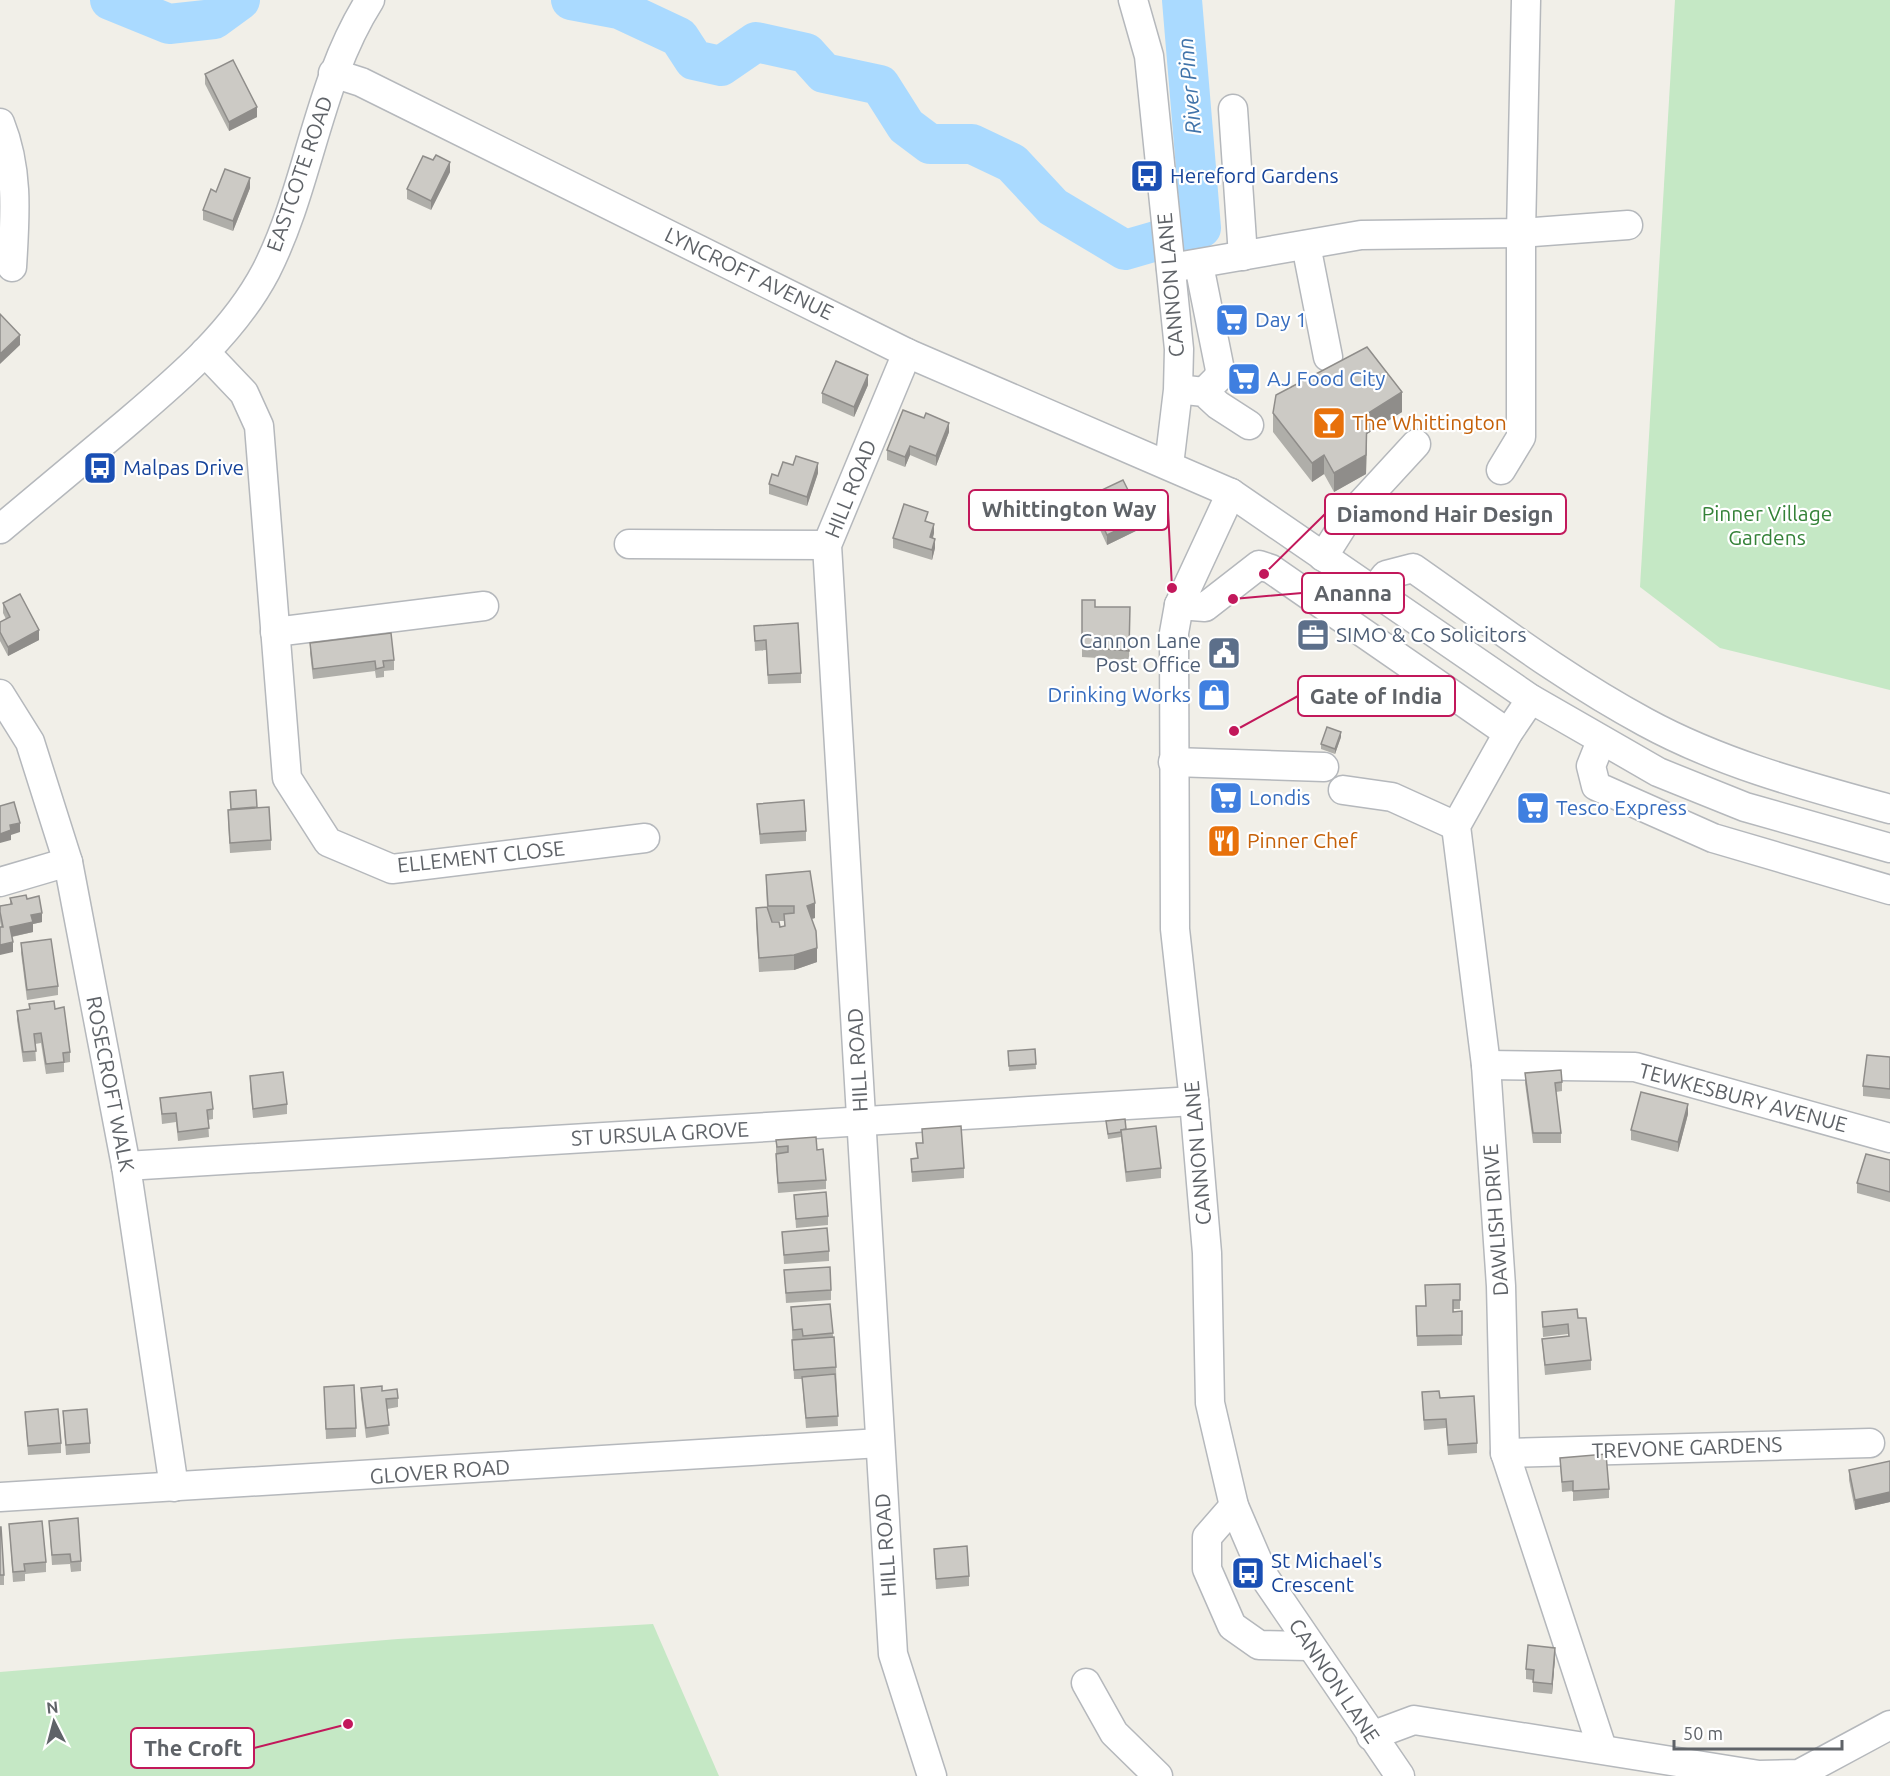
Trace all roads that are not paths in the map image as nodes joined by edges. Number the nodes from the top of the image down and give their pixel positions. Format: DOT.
graph roads {
  1 [pos="370,0"];
  2 [pos="1133,0"];
  3 [pos="1526,0"];
  4 [pos="333,73"];
  5 [pos="1233,109"];
  6 [pos="0,123"];
  7 [pos="1628,225"];
  8 [pos="1521,233"];
  9 [pos="1306,245"];
  10 [pos="1243,256"];
  11 [pos="1170,260"];
  12 [pos="1199,265"];
  13 [pos="12,267"];
  14 [pos="205,352"];
  15 [pos="907,353"];
  16 [pos="1328,357"];
  17 [pos="1191,391"];
  18 [pos="1249,425"];
  19 [pos="1416,444"];
  20 [pos="1169,465"];
  21 [pos="1501,471"];
  22 [pos="1231,493"];
  23 [pos="0,529"];
  24 [pos="629,544"];
  25 [pos="827,545"];
  26 [pos="1323,557"];
  27 [pos="1374,590"];
  28 [pos="1179,605"];
  29 [pos="484,606"];
  30 [pos="275,632"];
  31 [pos="0,694"];
  32 [pos="1531,699"];
  33 [pos="1508,733"];
  34 [pos="1601,741"];
  35 [pos="1173,762"];
  36 [pos="1324,766"];
  37 [pos="1343,790"];
  38 [pos="1890,809"];
  39 [pos="1456,826"];
  40 [pos="645,838"];
  41 [pos="1890,848"];
  42 [pos="68,862"];
  43 [pos="0,882"];
  44 [pos="1890,890"];
  45 [pos="1486,1065"];
  46 [pos="1194,1101"];
  47 [pos="862,1122"];
  48 [pos="1890,1138"];
  49 [pos="126,1166"];
  50 [pos="880,1443"];
  51 [pos="1870,1443"];
  52 [pos="1505,1453"];
  53 [pos="174,1487"];
  54 [pos="0,1497"];
  55 [pos="1234,1506"];
  56 [pos="1309,1646"];
  57 [pos="1086,1683"];
  58 [pos="1890,1725"];
  59 [pos="1371,1736"];
  60 [pos="1602,1748"];
  61 [pos="932,1776"];
  62 [pos="1158,1776"];
  63 [pos="1400,1776"];
  1 -- 4 [label="street, EASTCOTE ROAD"];
  2 -- 11 [label="street, CANNON LANE"];
  3 -- 8 [label="street"];
  4 -- 14 [label="street, EASTCOTE ROAD"];
  4 -- 15 [label="street, LYNCROFT AVENUE"];
  5 -- 10 [label="street"];
  6 -- 13 [label="street"];
  7 -- 8 [label="street"];
  8 -- 9 [label="street"];
  8 -- 21 [label="street"];
  9 -- 10 [label="street"];
  9 -- 16 [label="street"];
  10 -- 12 [label="street"];
  11 -- 12 [label="street"];
  11 -- 17 [label="street, CANNON LANE"];
  12 -- 17 [label="street"];
  14 -- 23 [label="street, EASTCOTE ROAD"];
  14 -- 30 [label="street, ELLEMENT CLOSE"];
  15 -- 20 [label="street, LYNCROFT AVENUE"];
  15 -- 25 [label="street, HILL ROAD"];
  17 -- 18 [label="street"];
  17 -- 20 [label="street, CANNON LANE"];
  19 -- 26 [label="street"];
  20 -- 22 [label="street, LYNCROFT AVENUE"];
  22 -- 26 [label="street, LYNCROFT AVENUE"];
  22 -- 28 [label="street, CANNON LANE"];
  24 -- 25 [label="street"];
  25 -- 47 [label="street, HILL ROAD"];
  26 -- 27 [label="street, LYNCROFT AVENUE"];
  27 -- 32 [label="street, LYNCROFT AVENUE"];
  27 -- 38 [label="street"];
  28 -- 33 [label="street"];
  28 -- 35 [label="street, CANNON LANE"];
  29 -- 30 [label="street"];
  30 -- 40 [label="street, ELLEMENT CLOSE"];
  31 -- 42 [label="street, ROSECROFT WALK"];
  32 -- 33 [label="street"];
  32 -- 34 [label="street, LYNCROFT AVENUE"];
  33 -- 39 [label="street"];
  34 -- 41 [label="street, LYNCROFT AVENUE"];
  34 -- 44 [label="street"];
  35 -- 36 [label="street"];
  35 -- 46 [label="street, CANNON LANE"];
  37 -- 39 [label="street"];
  39 -- 45 [label="street, DAWLISH DRIVE"];
  42 -- 43 [label="street"];
  42 -- 49 [label="street, ROSECROFT WALK"];
  45 -- 48 [label="street, TEWKESBURY AVENUE"];
  45 -- 52 [label="street, DAWLISH DRIVE"];
  46 -- 47 [label="street, ST URSULA GROVE"];
  46 -- 55 [label="street, CANNON LANE"];
  47 -- 49 [label="street, ST URSULA GROVE"];
  47 -- 50 [label="street, HILL ROAD"];
  49 -- 53 [label="street, ROSECROFT WALK"];
  50 -- 53 [label="street, GLOVER ROAD"];
  50 -- 61 [label="street, HILL ROAD"];
  51 -- 52 [label="street, TREVONE GARDENS"];
  52 -- 60 [label="street, DAWLISH DRIVE"];
  53 -- 54 [label="street, GLOVER ROAD"];
  55 -- 56 [label="street, CANNON LANE"];
  55 -- 56 [label="street"];
  56 -- 59 [label="street, CANNON LANE"];
  57 -- 62 [label="street"];
  58 -- 60 [label="street"];
  59 -- 60 [label="street"];
  59 -- 63 [label="street, CANNON LANE"];
}
